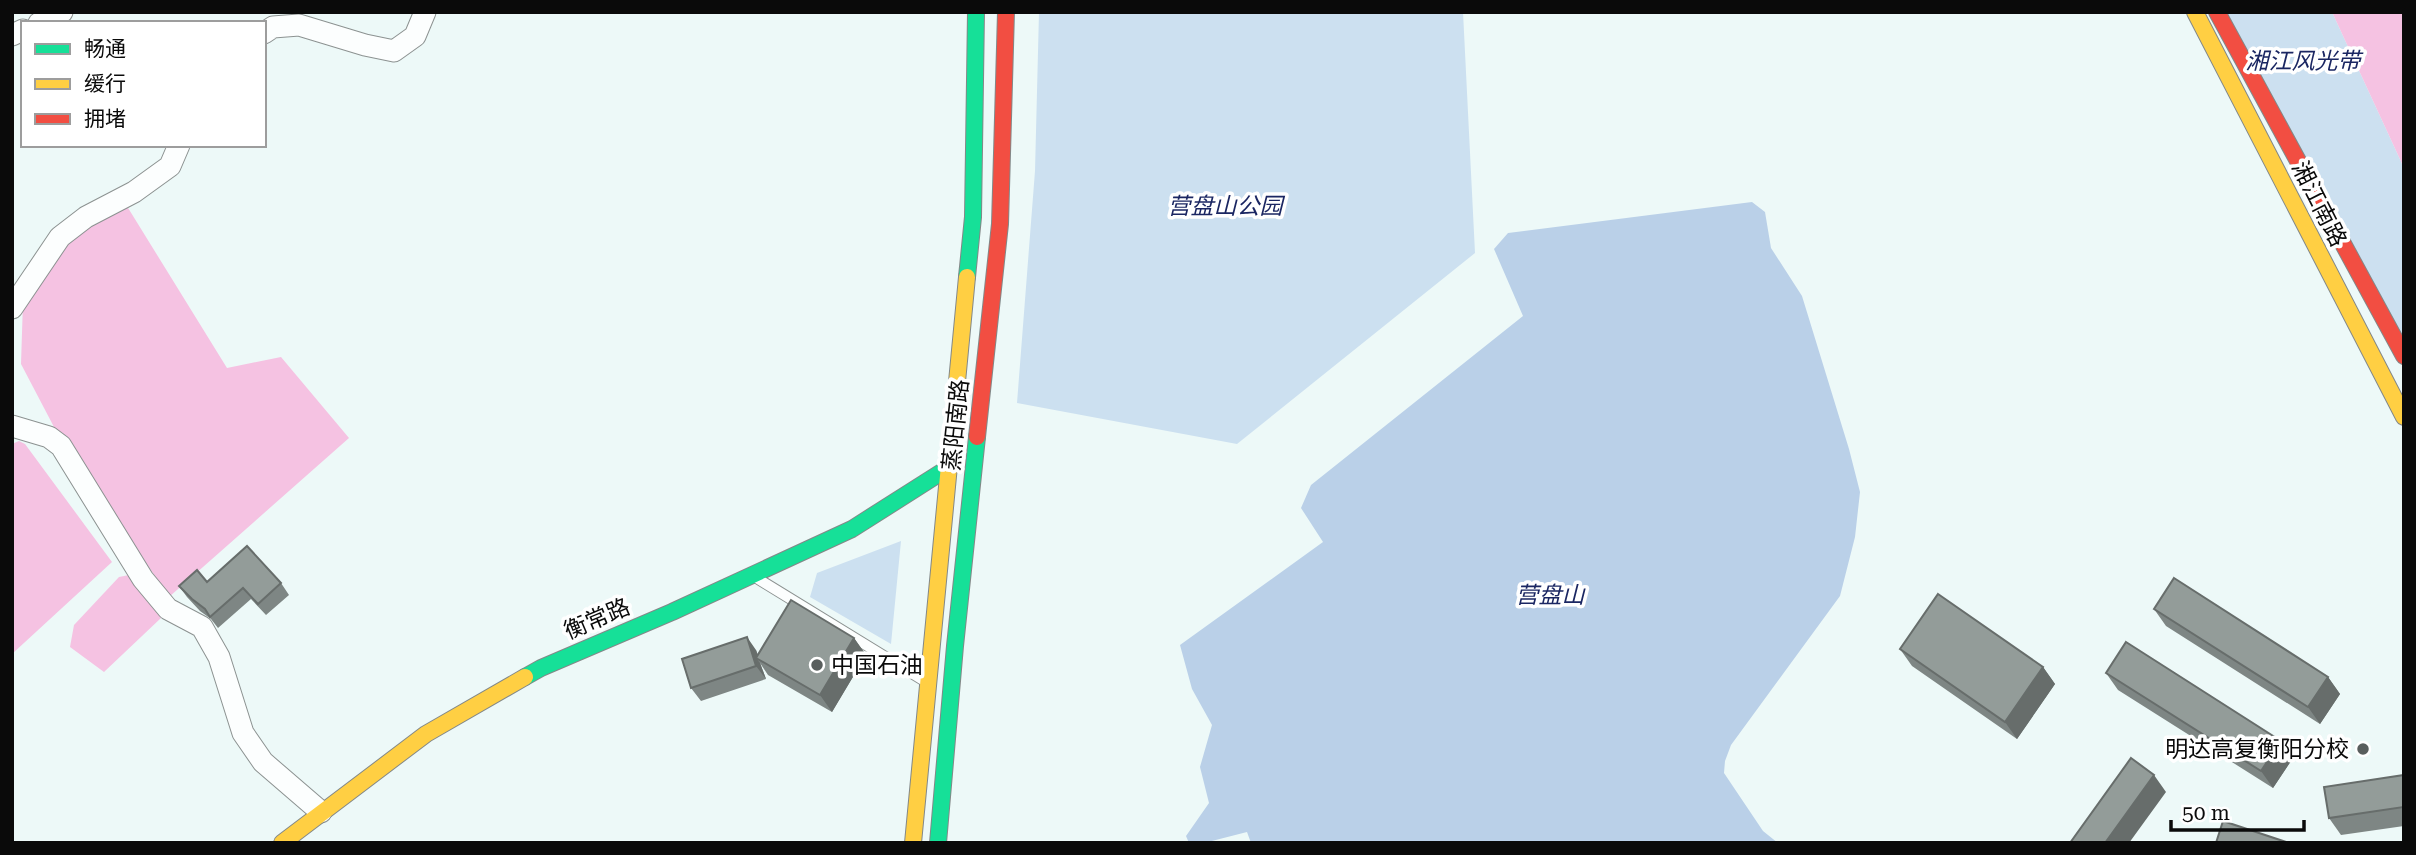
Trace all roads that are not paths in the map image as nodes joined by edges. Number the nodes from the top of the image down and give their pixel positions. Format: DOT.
graph roads {
  1 [pos="62,12"];
  2 [pos="425,12"];
  3 [pos="976,12"];
  4 [pos="1006,12"];
  5 [pos="2194,12"];
  6 [pos="2217,12"];
  7 [pos="43,21"];
  8 [pos="266,32"];
  9 [pos="178,147"];
  10 [pos="12,308"];
  11 [pos="2404,356"];
  12 [pos="2404,417"];
  13 [pos="12,426"];
  14 [pos="948,468"];
  15 [pos="752,575"];
  16 [pos="927,682"];
  17 [pos="321,811"];
  18 [pos="282,843"];
  19 [pos="913,843"];
  20 [pos="938,843"];
  1 -- 7 [label="street"];
  2 -- 8 [label="street"];
  3 -- 14 [label="main road, 蒸阳南路"];
  4 -- 20 [label="main road, 蒸阳南路"];
  5 -- 12 [label="main road, 湘江南路"];
  6 -- 11 [label="main road, 湘江南路"];
  9 -- 10 [label="street"];
  13 -- 17 [label="street"];
  14 -- 15 [label="main road, 衡常路"];
  14 -- 16 [label="main road, 蒸阳南路"];
  15 -- 16 [label="lane"];
  15 -- 17 [label="main road, 衡常路"];
  16 -- 19 [label="main road, 蒸阳南路"];
  17 -- 18 [label="main road, 衡常路"];
}
